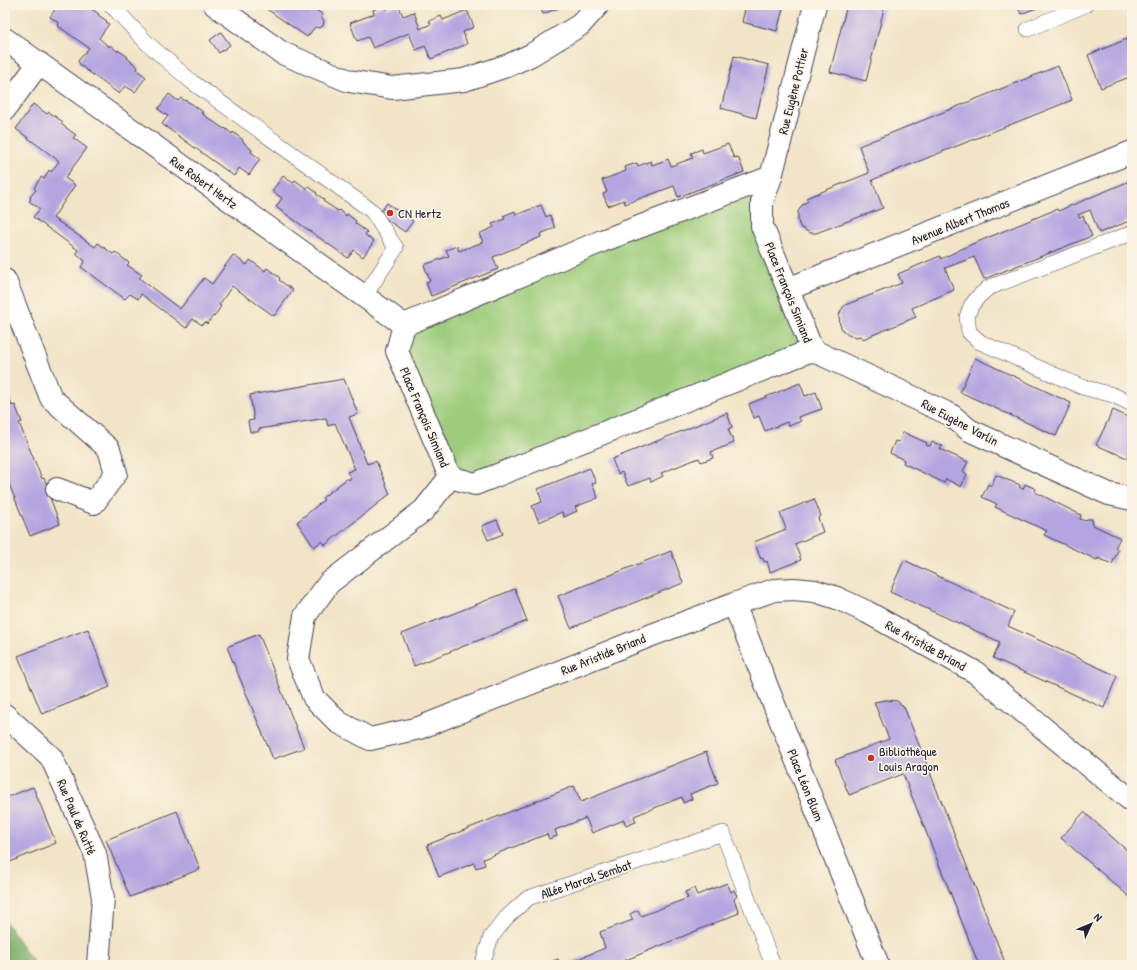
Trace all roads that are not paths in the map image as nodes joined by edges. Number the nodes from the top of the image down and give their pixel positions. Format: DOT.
graph roads {
  1 [pos="110,5"];
  2 [pos="215,5"];
  3 [pos="598,5"];
  4 [pos="815,5"];
  5 [pos="1085,5"];
  6 [pos="1028,29"];
  7 [pos="5,39"];
  8 [pos="39,63"];
  9 [pos="5,109"];
  10 [pos="1132,152"];
  11 [pos="771,177"];
  12 [pos="1132,232"];
  13 [pos="5,280"];
  14 [pos="788,289"];
  15 [pos="364,297"];
  16 [pos="404,325"];
  17 [pos="812,350"];
  18 [pos="1132,404"];
  19 [pos="450,477"];
  20 [pos="57,489"];
  21 [pos="1132,499"];
  22 [pos="734,604"];
  23 [pos="5,715"];
  24 [pos="1132,801"];
  25 [pos="98,965"];
  26 [pos="482,965"];
  27 [pos="773,965"];
  28 [pos="878,965"];
  1 -- 15 [label="lane"];
  2 -- 3 [label="street"];
  4 -- 11 [label="street, Rue Eugène Pottier"];
  5 -- 6 [label="lane"];
  7 -- 8 [label="street, Rue Robert Hertz"];
  8 -- 9 [label="street"];
  8 -- 15 [label="street, Rue Robert Hertz"];
  10 -- 14 [label="street, Avenue Albert Thomas"];
  11 -- 14 [label="street, Place François Simiand"];
  11 -- 16 [label="street"];
  12 -- 18 [label="lane"];
  13 -- 20 [label="street"];
  14 -- 17 [label="street, Place François Simiand"];
  15 -- 16 [label="street, Rue Robert Hertz"];
  16 -- 19 [label="street, Place François Simiand"];
  17 -- 19 [label="street, Place François Simiand"];
  17 -- 21 [label="street, Rue Eugène Varlin"];
  19 -- 22 [label="street, Rue Aristide Briand"];
  22 -- 24 [label="street, Rue Aristide Briand"];
  22 -- 28 [label="street, Place Léon Blum"];
  23 -- 25 [label="street, Rue Paul de Rutté"];
  26 -- 27 [label="lane, Allée Marcel Sembat"];
}
